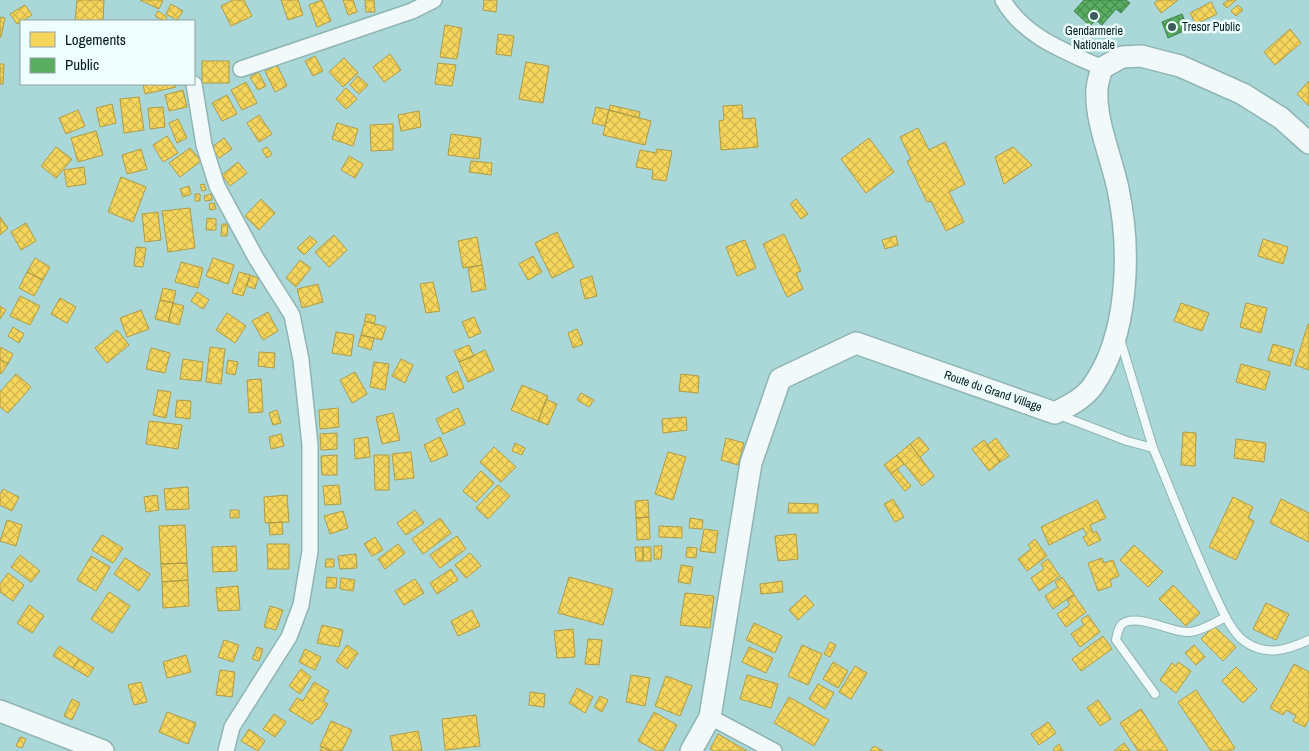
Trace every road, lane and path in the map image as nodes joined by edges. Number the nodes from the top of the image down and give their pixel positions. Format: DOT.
graph roads {
  1 [pos="434,0"];
  2 [pos="1003,0"];
  3 [pos="1102,68"];
  4 [pos="240,69"];
  5 [pos="194,85"];
  6 [pos="1309,142"];
  7 [pos="1118,332"];
  8 [pos="1055,413"];
  9 [pos="1153,448"];
  10 [pos="1226,617"];
  11 [pos="1309,640"];
  12 [pos="1155,694"];
  13 [pos="0,711"];
  14 [pos="710,717"];
  15 [pos="102,751"];
  16 [pos="226,751"];
  17 [pos="691,751"];
  18 [pos="774,751"];
  1 -- 4 [label="street"];
  2 -- 3 [label="street"];
  3 -- 6 [label="street"];
  3 -- 7 [label="street, Route du Grand Village"];
  5 -- 16 [label="street"];
  7 -- 8 [label="street, Route du Grand Village"];
  7 -- 9 [label="lane"];
  8 -- 9 [label="lane"];
  8 -- 14 [label="street, Route du Grand Village"];
  9 -- 10 [label="lane"];
  10 -- 11 [label="lane"];
  10 -- 12 [label="lane"];
  13 -- 15 [label="street"];
  14 -- 17 [label="street, Route du Grand Village"];
  14 -- 18 [label="street"];
}
